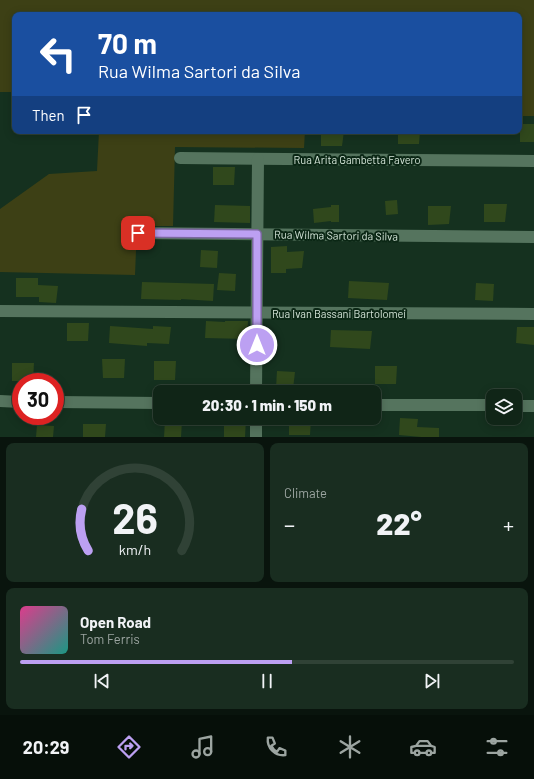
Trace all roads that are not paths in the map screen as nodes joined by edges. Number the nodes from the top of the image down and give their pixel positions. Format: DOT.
graph roads {
  1 [pos="180,158"];
  2 [pos="258,159"];
  3 [pos="534,161"];
  4 [pos="138,233"];
  5 [pos="257,234"];
  6 [pos="534,237"];
  7 [pos="0,310"];
  8 [pos="257,313"];
  9 [pos="534,314"];
  10 [pos="256,385"];
  11 [pos="0,402"];
  12 [pos="12,402"];
  13 [pos="64,402"];
  14 [pos="153,403"];
  15 [pos="381,404"];
  16 [pos="486,406"];
  17 [pos="522,406"];
  18 [pos="534,406"];
  19 [pos="256,425"];
  20 [pos="256,437"];
  1 -- 2 [label="street, Rua Arita Gambetta Favero"];
  2 -- 3 [label="street, Rua Arita Gambetta Favero"];
  2 -- 5 [label="street"];
  4 -- 5 [label="street, Rua Wilma Sartori da Silva"];
  5 -- 6 [label="street, Rua Wilma Sartori da Silva"];
  5 -- 8 [label="street"];
  7 -- 8 [label="street, Rua Ivan Bassani Bartolomei"];
  8 -- 9 [label="street, Rua Ivan Bassani Bartolomei"];
  8 -- 10 [label="street"];
  11 -- 12 [label="street"];
  13 -- 14 [label="street"];
  15 -- 16 [label="street"];
  17 -- 18 [label="street"];
  19 -- 20 [label="street"];
}
